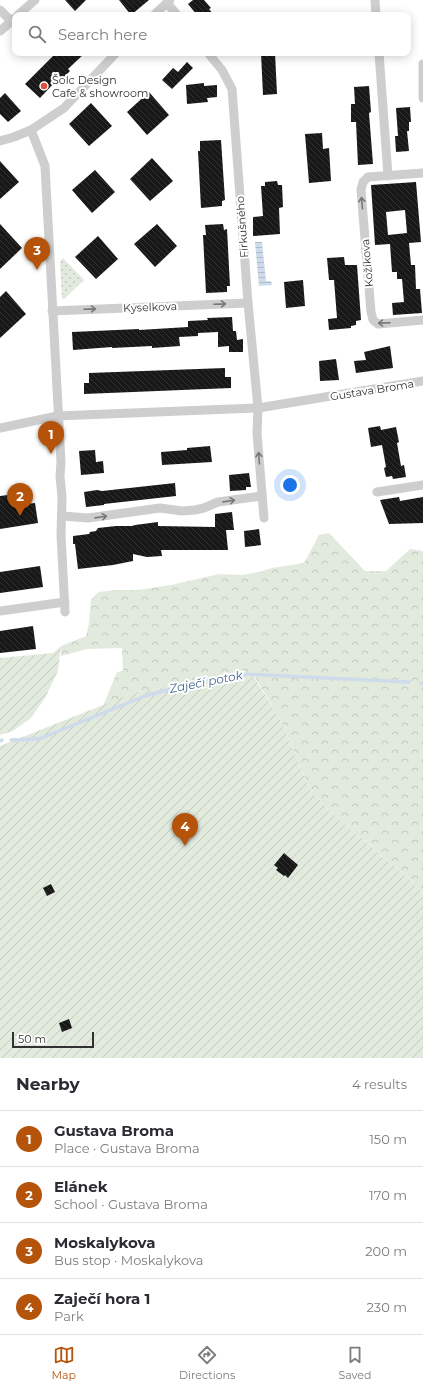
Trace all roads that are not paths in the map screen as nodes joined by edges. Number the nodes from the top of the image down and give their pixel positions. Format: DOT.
graph roads {
  1 [pos="35,0"];
  2 [pos="375,0"];
  3 [pos="168,1"];
  4 [pos="0,10"];
  5 [pos="22,12"];
  6 [pos="157,12"];
  7 [pos="175,12"];
  8 [pos="376,12"];
  9 [pos="12,16"];
  10 [pos="12,21"];
  11 [pos="0,31"];
  12 [pos="113,56"];
  13 [pos="210,56"];
  14 [pos="379,56"];
  15 [pos="423,64"];
  16 [pos="423,98"];
  17 [pos="31,130"];
  18 [pos="0,141"];
  19 [pos="423,173"];
  20 [pos="388,176"];
  21 [pos="248,303"];
  22 [pos="52,311"];
  23 [pos="423,320"];
  24 [pos="423,381"];
  25 [pos="258,408"];
  26 [pos="57,416"];
  27 [pos="0,428"];
  28 [pos="423,485"];
  29 [pos="377,492"];
  30 [pos="262,496"];
  31 [pos="62,516"];
  32 [pos="264,518"];
  33 [pos="0,611"];
  1 -- 5 [label="street"];
  2 -- 8 [label="street"];
  3 -- 6 [label="street"];
  3 -- 7 [label="street"];
  4 -- 9 [label="street"];
  10 -- 11 [label="street"];
  12 -- 17 [label="street"];
  13 -- 21 [label="street, Firkušného"];
  14 -- 20 [label="street"];
  15 -- 16 [label="street"];
  17 -- 18 [label="street"];
  17 -- 22 [label="street"];
  19 -- 20 [label="street, Kožíkova"];
  23 -- 20 [label="street, Kožíkova, one-way"];
  22 -- 21 [label="street, Kyselkova, one-way"];
  21 -- 25 [label="street, Firkušného"];
  22 -- 26 [label="street"];
  24 -- 25 [label="street, Gustava Broma"];
  25 -- 26 [label="street, Gustava Broma"];
  30 -- 25 [label="street, Firkušného, one-way"];
  26 -- 27 [label="street, Gustava Broma"];
  26 -- 31 [label="street"];
  28 -- 29 [label="street"];
  31 -- 30 [label="street, one-way"];
  30 -- 32 [label="street, Firkušného"];
  31 -- 33 [label="street"];
}
